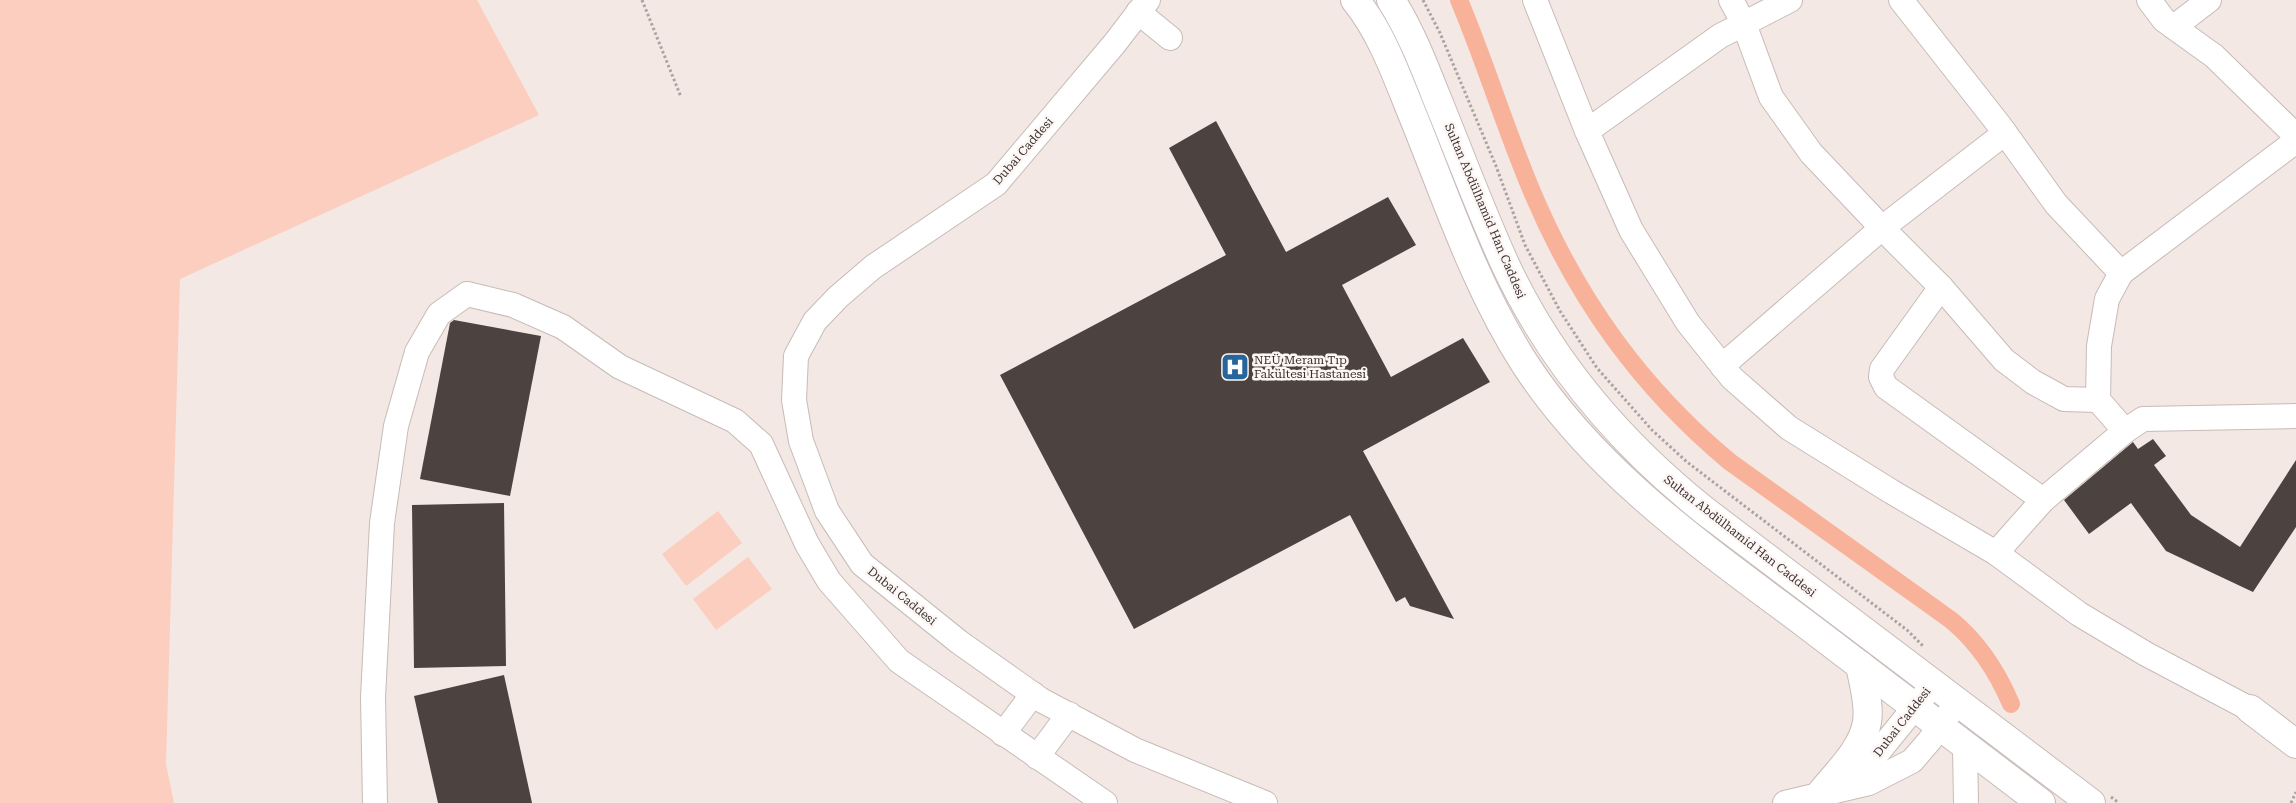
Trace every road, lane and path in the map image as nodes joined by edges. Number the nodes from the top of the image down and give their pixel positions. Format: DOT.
graph roads {
  1 [pos="642,0"];
  2 [pos="1355,0"];
  3 [pos="1391,0"];
  4 [pos="1423,0"];
  5 [pos="1535,0"];
  6 [pos="1731,0"];
  7 [pos="1790,0"];
  8 [pos="1901,0"];
  9 [pos="2149,0"];
  10 [pos="2209,0"];
  11 [pos="1143,6"];
  12 [pos="1744,24"];
  13 [pos="2174,27"];
  14 [pos="1170,38"];
  15 [pos="681,97"];
  16 [pos="1587,131"];
  17 [pos="2005,133"];
  18 [pos="2296,136"];
  19 [pos="2296,142"];
  20 [pos="1882,228"];
  21 [pos="2122,273"];
  22 [pos="1941,287"];
  23 [pos="1722,366"];
  24 [pos="2098,400"];
  25 [pos="2296,416"];
  26 [pos="2125,432"];
  27 [pos="2043,500"];
  28 [pos="1996,553"];
  29 [pos="1928,653"];
  30 [pos="1860,665"];
  31 [pos="1933,683"];
  32 [pos="1033,694"];
  33 [pos="1958,701"];
  34 [pos="1915,707"];
  35 [pos="2250,708"];
  36 [pos="1069,714"];
  37 [pos="2296,719"];
  38 [pos="1940,727"];
  39 [pos="1003,734"];
  40 [pos="2296,744"];
  41 [pos="1965,746"];
  42 [pos="1038,757"];
  43 [pos="2296,792"];
  44 [pos="1821,793"];
  45 [pos="2098,798"];
  46 [pos="375,803"];
  47 [pos="1105,803"];
  48 [pos="1265,803"];
  49 [pos="1784,803"];
  50 [pos="1966,803"];
  51 [pos="2041,803"];
  52 [pos="2119,803"];
  53 [pos="2291,803"];
  1 -- 15 [label="path"];
  2 -- 30 [label="main road"];
  3 -- 31 [label="main road, Sultan Abdülhamid Han Caddesi"];
  4 -- 29 [label="path"];
  5 -- 16 [label="street"];
  6 -- 12 [label="street"];
  7 -- 12 [label="street"];
  8 -- 17 [label="street"];
  9 -- 13 [label="street"];
  10 -- 13 [label="street"];
  11 -- 14 [label="street"];
  11 -- 32 [label="street, Dubai Caddesi"];
  12 -- 16 [label="street"];
  12 -- 20 [label="street"];
  13 -- 18 [label="street"];
  16 -- 23 [label="street"];
  17 -- 20 [label="street"];
  17 -- 21 [label="street"];
  19 -- 21 [label="street"];
  20 -- 22 [label="street"];
  20 -- 23 [label="street"];
  21 -- 24 [label="street"];
  22 -- 24 [label="street"];
  22 -- 27 [label="street"];
  23 -- 28 [label="street"];
  24 -- 26 [label="street"];
  25 -- 26 [label="street"];
  26 -- 27 [label="street"];
  27 -- 28 [label="street"];
  28 -- 35 [label="street"];
  30 -- 34 [label="main road"];
  30 -- 44 [label="main road"];
  31 -- 33 [label="main road, Sultan Abdülhamid Han Caddesi"];
  31 -- 34 [label="street, Dubai Caddesi"];
  32 -- 36 [label="street, Dubai Caddesi"];
  32 -- 39 [label="street"];
  33 -- 38 [label="street, Dubai Caddesi"];
  33 -- 45 [label="main road, Sultan Abdülhamid Han Caddesi"];
  34 -- 38 [label="main road"];
  34 -- 44 [label="street, Dubai Caddesi"];
  35 -- 37 [label="main road"];
  35 -- 40 [label="main road"];
  36 -- 42 [label="street"];
  36 -- 48 [label="street, Dubai Caddesi"];
  38 -- 41 [label="main road"];
  38 -- 44 [label="street, Dubai Caddesi"];
  39 -- 42 [label="street"];
  39 -- 46 [label="street"];
  41 -- 50 [label="street"];
  41 -- 51 [label="main road"];
  42 -- 47 [label="street"];
  43 -- 53 [label="path"];
  44 -- 49 [label="street, Dubai Caddesi"];
  45 -- 52 [label="path"];
}
